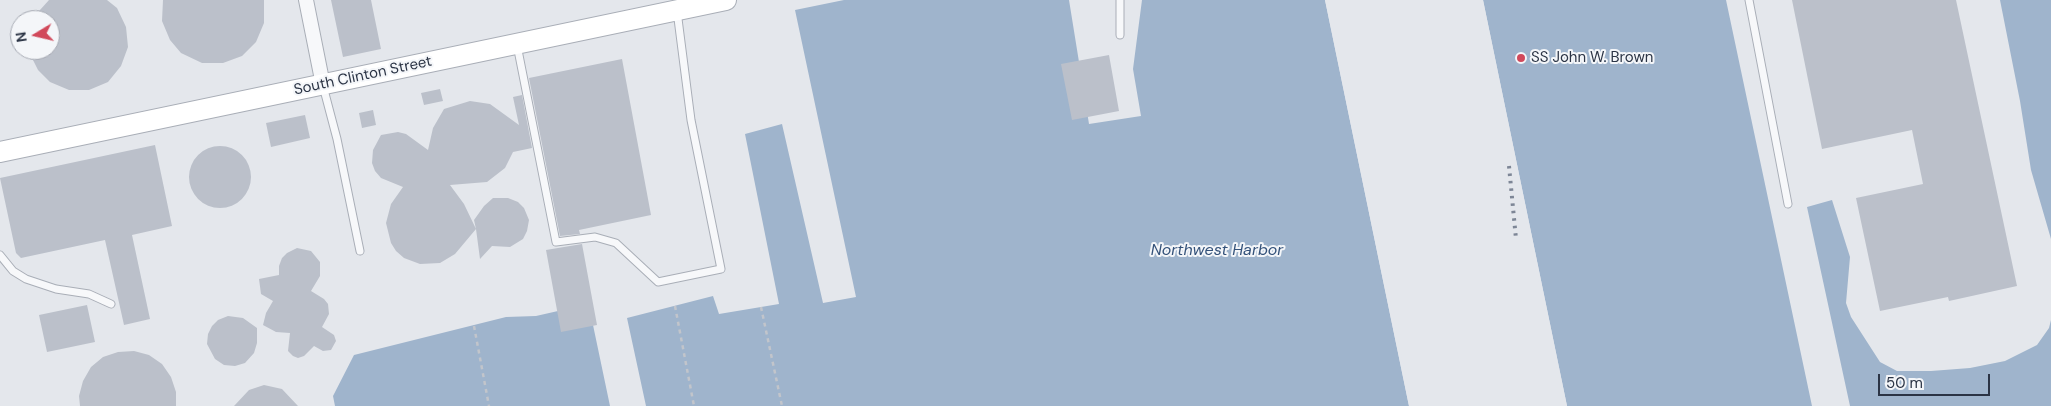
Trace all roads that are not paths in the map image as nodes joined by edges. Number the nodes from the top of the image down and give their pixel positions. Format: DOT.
graph roads {
  1 [pos="306,0"];
  2 [pos="726,0"];
  3 [pos="1120,0"];
  4 [pos="1749,0"];
  5 [pos="676,5"];
  6 [pos="1120,35"];
  7 [pos="517,44"];
  8 [pos="322,84"];
  9 [pos="0,152"];
  10 [pos="1788,204"];
  11 [pos="360,251"];
  12 [pos="0,255"];
  13 [pos="111,304"];
  1 -- 8 [label="street"];
  2 -- 5 [label="main road, South Clinton Street"];
  3 -- 6 [label="lane"];
  4 -- 10 [label="lane"];
  5 -- 7 [label="main road, South Clinton Street"];
  5 -- 7 [label="lane"];
  7 -- 8 [label="main road, South Clinton Street"];
  8 -- 9 [label="main road, South Clinton Street"];
  8 -- 11 [label="lane"];
  12 -- 13 [label="lane"];
}
